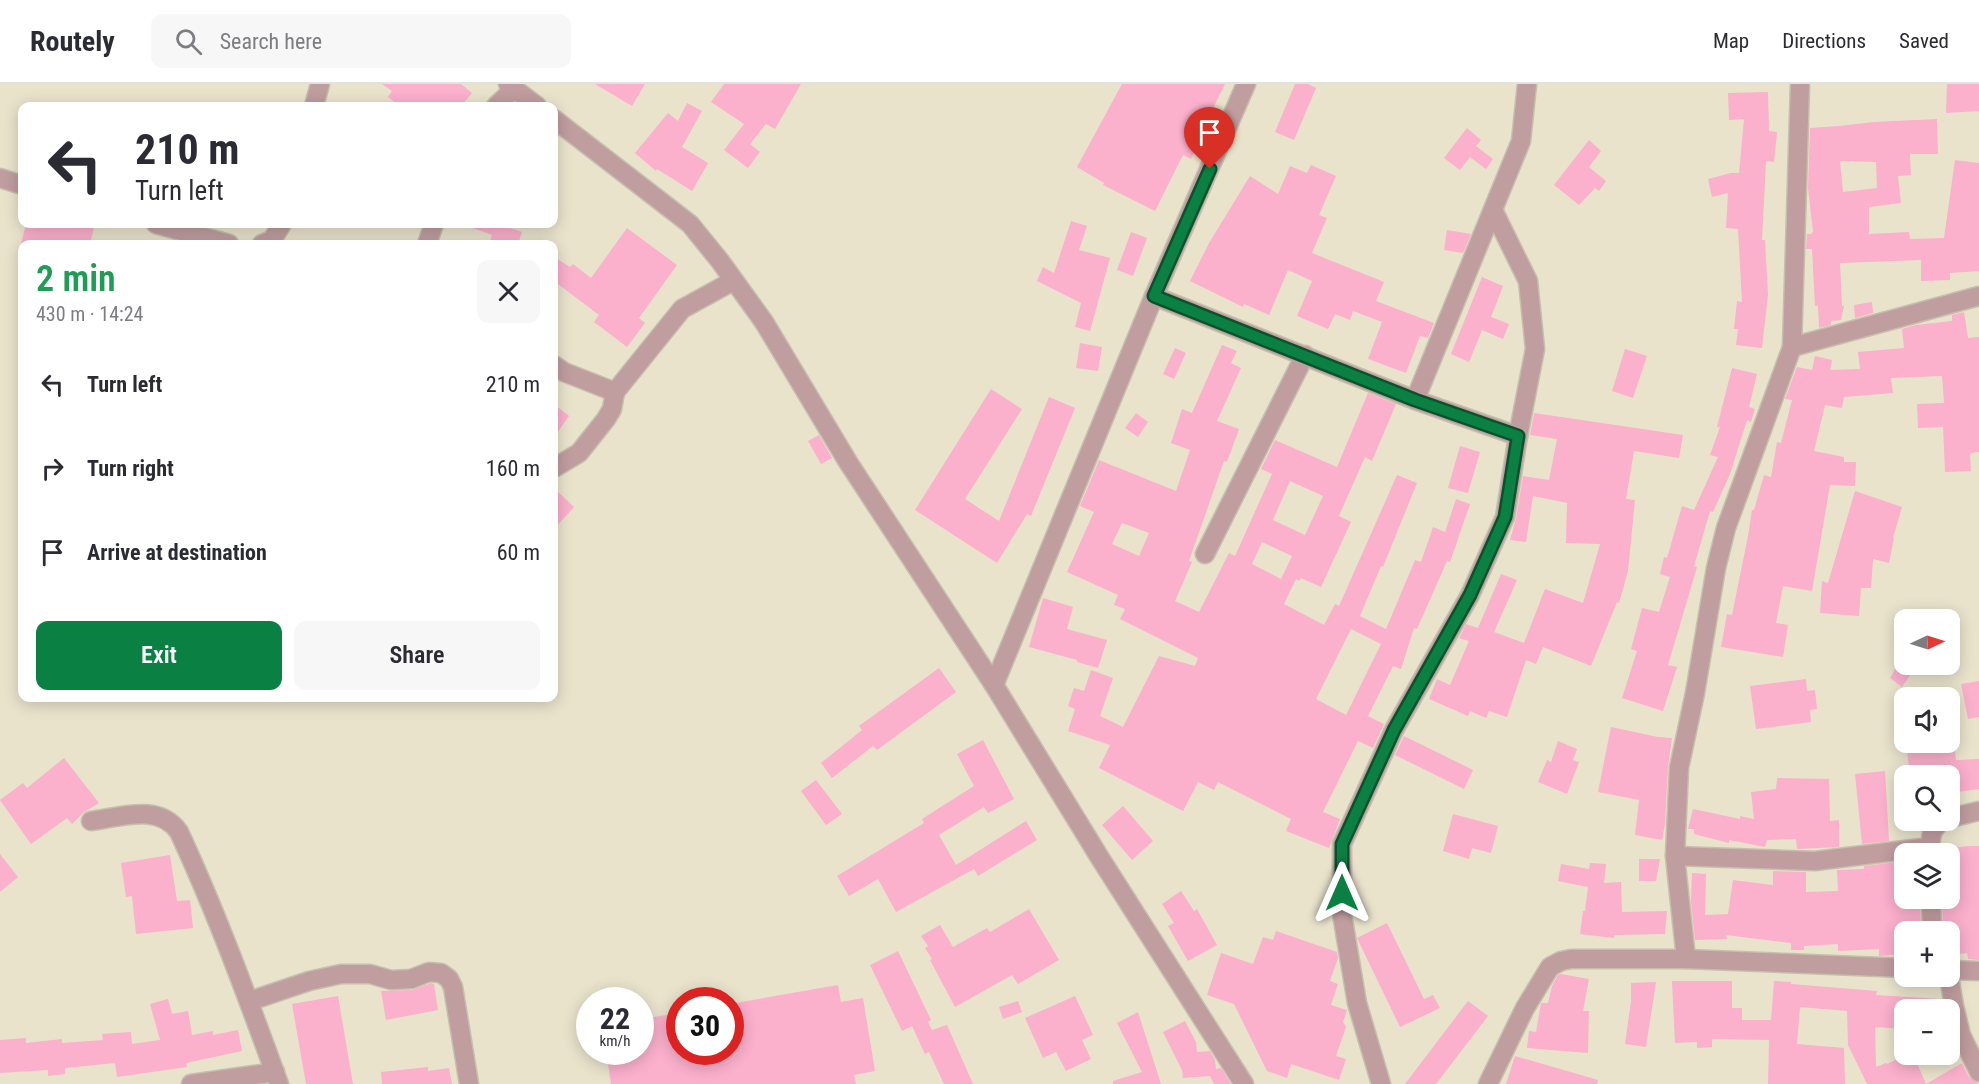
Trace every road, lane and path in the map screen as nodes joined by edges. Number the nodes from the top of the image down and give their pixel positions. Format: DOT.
graph roads {
  1 [pos="320,84"];
  2 [pos="1246,84"];
  3 [pos="1527,84"];
  4 [pos="1800,84"];
  5 [pos="511,86"];
  6 [pos="315,102"];
  7 [pos="499,102"];
  8 [pos="532,102"];
  9 [pos="558,122"];
  10 [pos="0,178"];
  11 [pos="18,184"];
  12 [pos="1493,210"];
  13 [pos="171,228"];
  14 [pos="214,240"];
  15 [pos="733,281"];
  16 [pos="1154,296"];
  17 [pos="1979,296"];
  18 [pos="1792,347"];
  19 [pos="1305,355"];
  20 [pos="558,368"];
  21 [pos="615,392"];
  22 [pos="1415,400"];
  23 [pos="1518,436"];
  24 [pos="558,466"];
  25 [pos="1205,554"];
  26 [pos="994,685"];
  27 [pos="1979,811"];
  28 [pos="1960,816"];
  29 [pos="92,821"];
  30 [pos="1894,853"];
  31 [pos="1675,856"];
  32 [pos="1686,959"];
  33 [pos="1894,968"];
  34 [pos="1960,970"];
  35 [pos="1979,971"];
  36 [pos="1951,987"];
  37 [pos="250,1000"];
  38 [pos="1979,1072"];
  39 [pos="277,1078"];
  40 [pos="191,1084"];
  41 [pos="469,1084"];
  42 [pos="1244,1084"];
  43 [pos="1381,1084"];
  44 [pos="1488,1084"];
  1 -- 6 [label="street"];
  2 -- 16 [label="street"];
  3 -- 12 [label="street"];
  4 -- 18 [label="street"];
  5 -- 7 [label="street"];
  5 -- 8 [label="street"];
  9 -- 15 [label="street"];
  10 -- 11 [label="street"];
  12 -- 22 [label="street"];
  12 -- 23 [label="street"];
  13 -- 14 [label="street"];
  15 -- 21 [label="street"];
  15 -- 26 [label="street"];
  16 -- 19 [label="street"];
  16 -- 26 [label="street"];
  17 -- 18 [label="street"];
  18 -- 31 [label="street"];
  19 -- 22 [label="street"];
  19 -- 25 [label="street"];
  20 -- 21 [label="street"];
  21 -- 24 [label="street"];
  22 -- 23 [label="street"];
  23 -- 43 [label="street"];
  26 -- 42 [label="street"];
  27 -- 28 [label="street"];
  29 -- 37 [label="street"];
  30 -- 31 [label="street"];
  31 -- 32 [label="street"];
  32 -- 33 [label="street"];
  32 -- 44 [label="street"];
  34 -- 35 [label="street"];
  36 -- 38 [label="street"];
  37 -- 39 [label="street"];
  37 -- 41 [label="street"];
  39 -- 40 [label="street"];
}
